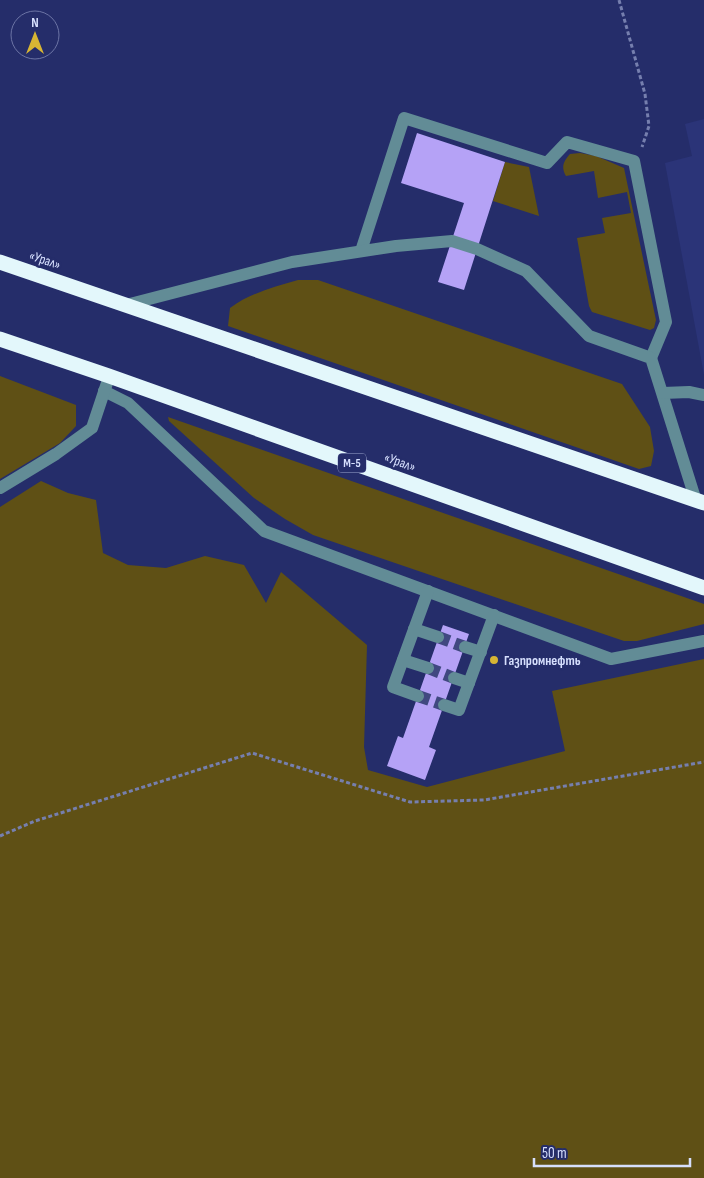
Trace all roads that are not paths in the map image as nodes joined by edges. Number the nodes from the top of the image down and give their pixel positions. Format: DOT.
graph roads {
  1 [pos="361,251"];
  2 [pos="0,262"];
  3 [pos="126,305"];
  4 [pos="0,339"];
  5 [pos="652,358"];
  6 [pos="109,376"];
  7 [pos="104,391"];
  8 [pos="663,393"];
  9 [pos="704,395"];
  10 [pos="0,488"];
  11 [pos="700,502"];
  12 [pos="704,588"];
  13 [pos="428,591"];
  14 [pos="494,615"];
  15 [pos="414,629"];
  16 [pos="438,637"];
  17 [pos="704,641"];
  18 [pos="465,647"];
  19 [pos="480,652"];
  20 [pos="403,660"];
  21 [pos="428,668"];
  22 [pos="454,678"];
  23 [pos="469,683"];
  24 [pos="418,696"];
  25 [pos="444,705"];
  1 -- 3 [label="street"];
  1 -- 5 [label="street"];
  1 -- 5 [label="street"];
  2 -- 3 [label="highway, «Урал»"];
  3 -- 11 [label="highway, «Урал»"];
  4 -- 6 [label="highway, «Урал» / М-5"];
  5 -- 8 [label="street"];
  6 -- 7 [label="street"];
  6 -- 12 [label="highway, «Урал» / М-5"];
  7 -- 10 [label="street"];
  7 -- 13 [label="street"];
  8 -- 9 [label="street"];
  8 -- 11 [label="street"];
  13 -- 14 [label="street"];
  13 -- 15 [label="street"];
  14 -- 17 [label="street"];
  14 -- 19 [label="street"];
  15 -- 16 [label="street"];
  15 -- 20 [label="street"];
  18 -- 19 [label="street"];
  19 -- 23 [label="street"];
  20 -- 21 [label="street"];
  20 -- 24 [label="street"];
  22 -- 23 [label="street"];
  23 -- 25 [label="street"];
}
